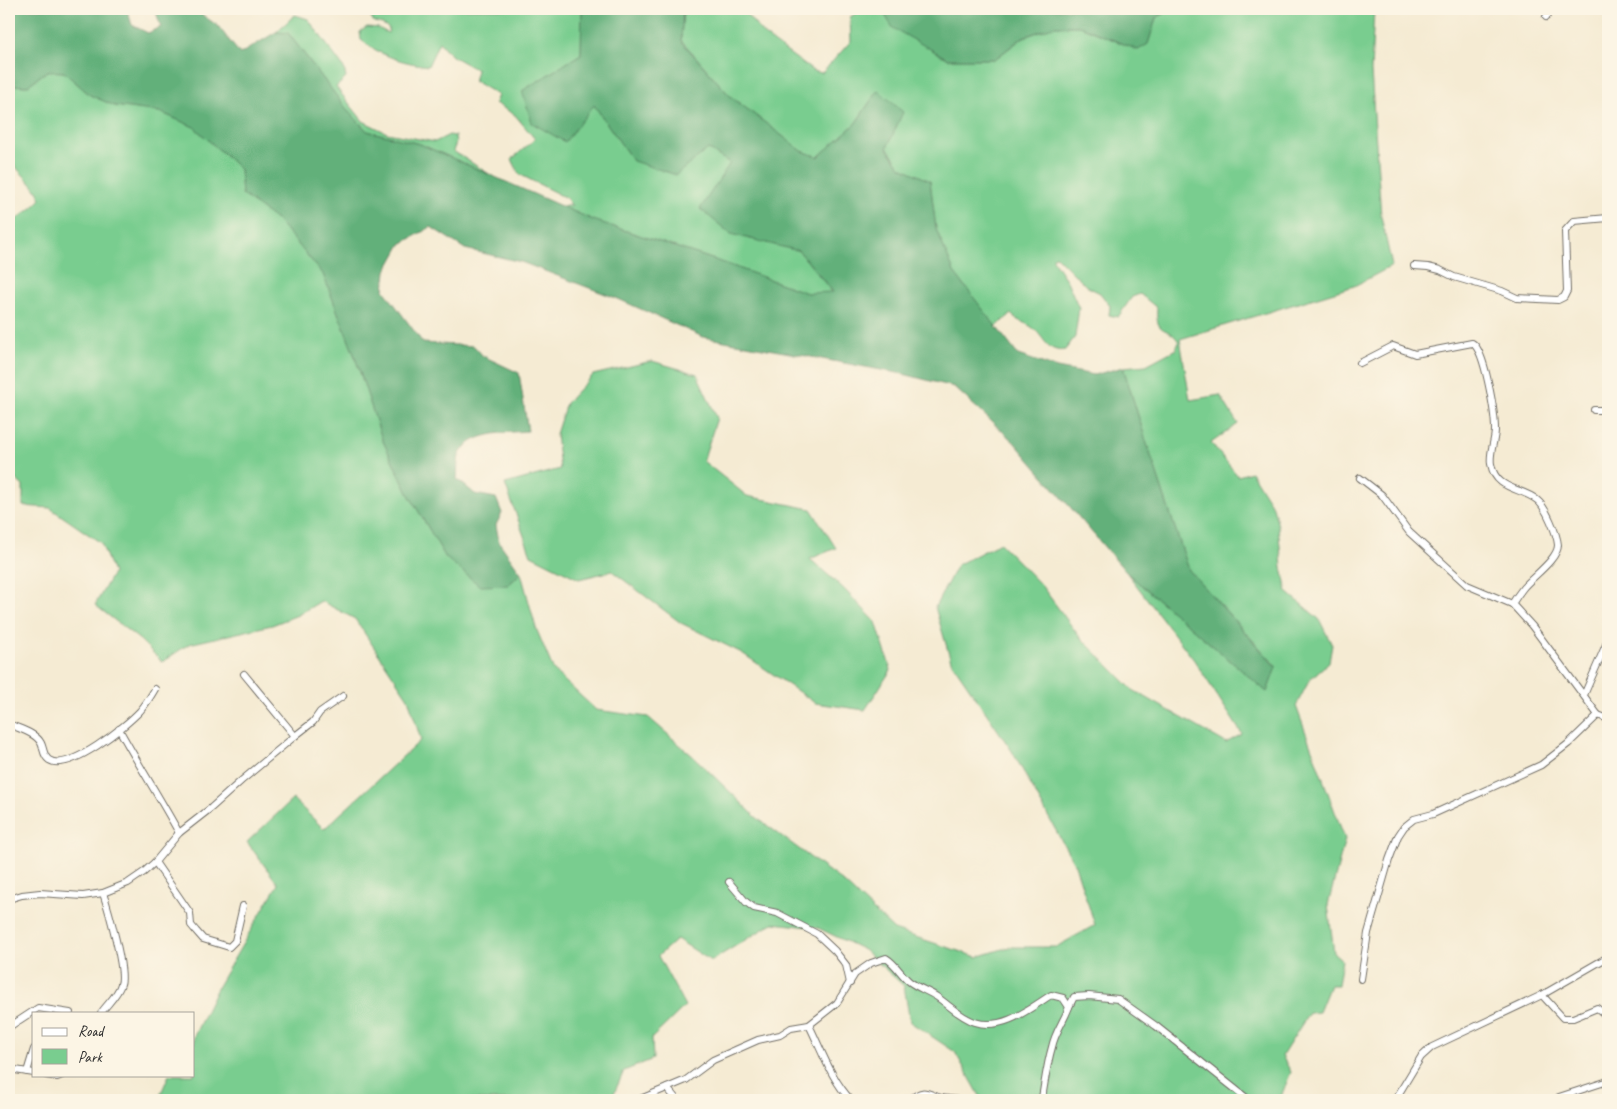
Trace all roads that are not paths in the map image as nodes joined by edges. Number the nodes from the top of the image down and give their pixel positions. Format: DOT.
graph roads {
  1 [pos="1552,9"];
  2 [pos="1546,17"];
  3 [pos="1608,218"];
  4 [pos="1414,266"];
  5 [pos="1360,363"];
  6 [pos="1594,410"];
  7 [pos="1608,410"];
  8 [pos="1360,478"];
  9 [pos="1512,604"];
  10 [pos="1608,640"];
  11 [pos="244,674"];
  12 [pos="156,689"];
  13 [pos="342,696"];
  14 [pos="1584,696"];
  15 [pos="1598,715"];
  16 [pos="1608,719"];
  17 [pos="9,724"];
  18 [pos="119,729"];
  19 [pos="295,736"];
  20 [pos="179,833"];
  21 [pos="155,862"];
  22 [pos="729,882"];
  23 [pos="103,893"];
  24 [pos="9,899"];
  25 [pos="243,906"];
  26 [pos="1608,957"];
  27 [pos="1361,979"];
  28 [pos="850,983"];
  29 [pos="1542,995"];
  30 [pos="1069,1008"];
  31 [pos="45,1010"];
  32 [pos="62,1012"];
  33 [pos="102,1012"];
  34 [pos="1608,1017"];
  35 [pos="809,1025"];
  36 [pos="9,1027"];
  37 [pos="9,1069"];
  38 [pos="30,1073"];
  39 [pos="1608,1081"];
  40 [pos="667,1088"];
  41 [pos="638,1100"];
  42 [pos="677,1100"];
  43 [pos="850,1100"];
  44 [pos="910,1100"];
  45 [pos="958,1100"];
  46 [pos="1039,1100"];
  47 [pos="1249,1100"];
  48 [pos="1395,1100"];
  49 [pos="1556,1100"];
  1 -- 2 [label="street"];
  3 -- 4 [label="street"];
  5 -- 9 [label="street"];
  6 -- 7 [label="street"];
  8 -- 9 [label="street"];
  9 -- 14 [label="street"];
  10 -- 14 [label="street"];
  11 -- 19 [label="street"];
  12 -- 18 [label="street"];
  13 -- 19 [label="street"];
  14 -- 15 [label="street"];
  15 -- 16 [label="street"];
  15 -- 27 [label="street"];
  17 -- 18 [label="street"];
  18 -- 20 [label="street"];
  19 -- 20 [label="street"];
  20 -- 21 [label="street"];
  21 -- 23 [label="street"];
  21 -- 25 [label="street"];
  22 -- 28 [label="street"];
  23 -- 24 [label="street"];
  23 -- 33 [label="street"];
  26 -- 29 [label="street"];
  28 -- 30 [label="street"];
  28 -- 35 [label="street"];
  29 -- 34 [label="street"];
  29 -- 48 [label="street"];
  30 -- 46 [label="street"];
  30 -- 47 [label="street"];
  31 -- 32 [label="street"];
  31 -- 36 [label="street"];
  35 -- 40 [label="street"];
  35 -- 43 [label="street"];
  37 -- 38 [label="street"];
  39 -- 49 [label="street"];
  40 -- 41 [label="street"];
  40 -- 42 [label="street"];
  44 -- 45 [label="street"];
}
